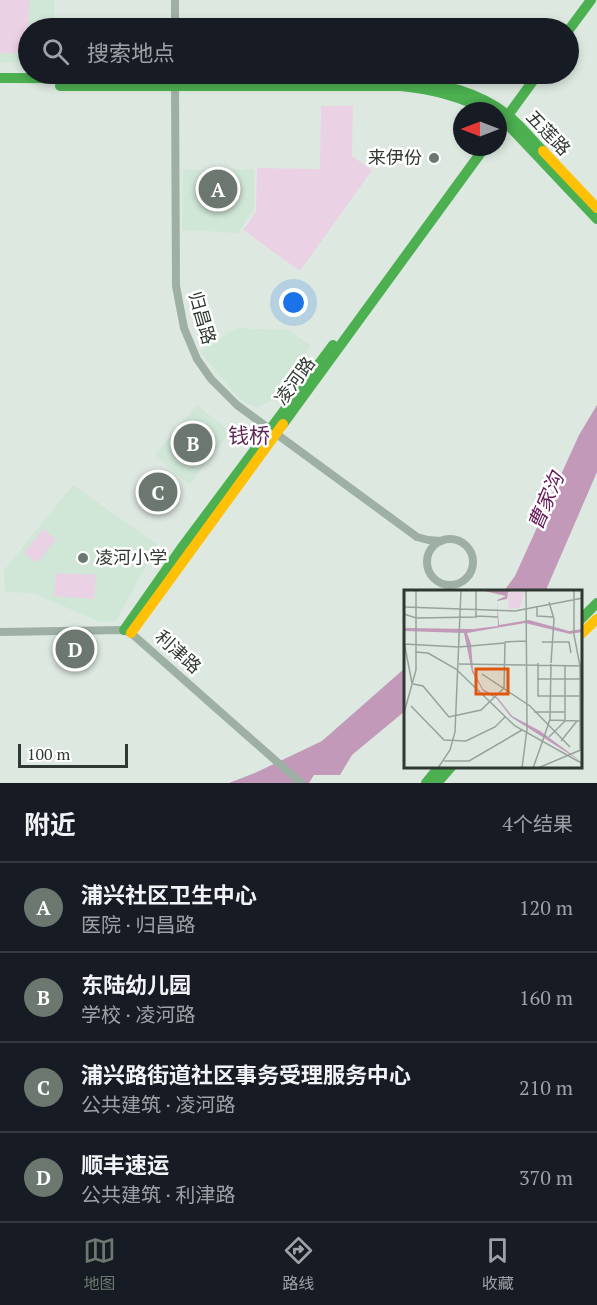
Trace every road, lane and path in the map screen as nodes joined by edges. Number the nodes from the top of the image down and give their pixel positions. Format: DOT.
graph roads {
  1 [pos="175,0"];
  2 [pos="584,0"];
  3 [pos="591,0"];
  4 [pos="174,18"];
  5 [pos="570,18"];
  6 [pos="578,18"];
  7 [pos="0,78"];
  8 [pos="18,78"];
  9 [pos="29,84"];
  10 [pos="175,84"];
  11 [pos="324,84"];
  12 [pos="443,84"];
  13 [pos="523,84"];
  14 [pos="530,84"];
  15 [pos="0,85"];
  16 [pos="469,102"];
  17 [pos="484,102"];
  18 [pos="507,109"];
  19 [pos="507,111"];
  20 [pos="507,124"];
  21 [pos="507,124"];
  22 [pos="470,156"];
  23 [pos="478,156"];
  24 [pos="597,208"];
  25 [pos="597,219"];
  26 [pos="274,432"];
  27 [pos="417,537"];
  28 [pos="441,540"];
  29 [pos="427,559"];
  30 [pos="597,603"];
  31 [pos="582,618"];
  32 [pos="597,619"];
  33 [pos="0,632"];
  34 [pos="128,632"];
  35 [pos="582,633"];
  36 [pos="438,768"];
  37 [pos="450,768"];
  38 [pos="301,783"];
  39 [pos="426,783"];
  40 [pos="437,783"];
  1 -- 4 [label="street"];
  2 -- 5 [label="street"];
  3 -- 6 [label="street"];
  7 -- 8 [label="street, 五莲路"];
  9 -- 15 [label="street, 五莲路"];
  10 -- 26 [label="street, 归昌路"];
  11 -- 16 [label="street, 五莲路"];
  12 -- 17 [label="street, 五莲路"];
  13 -- 18 [label="street"];
  14 -- 19 [label="street"];
  20 -- 24 [label="street, 五莲路"];
  21 -- 25 [label="street, 五莲路"];
  22 -- 26 [label="street, 凌河路"];
  23 -- 26 [label="street, 凌河路"];
  26 -- 27 [label="street, 归昌路"];
  26 -- 34 [label="street, 凌河路"];
  27 -- 28 [label="street, 归昌路"];
  27 -- 29 [label="street, 归昌路"];
  28 -- 29 [label="street"];
  28 -- 29 [label="street, 归昌路"];
  30 -- 31 [label="street"];
  32 -- 35 [label="street"];
  33 -- 34 [label="street"];
  34 -- 38 [label="street, 利津路"];
  36 -- 39 [label="street"];
  37 -- 40 [label="street"];
}
